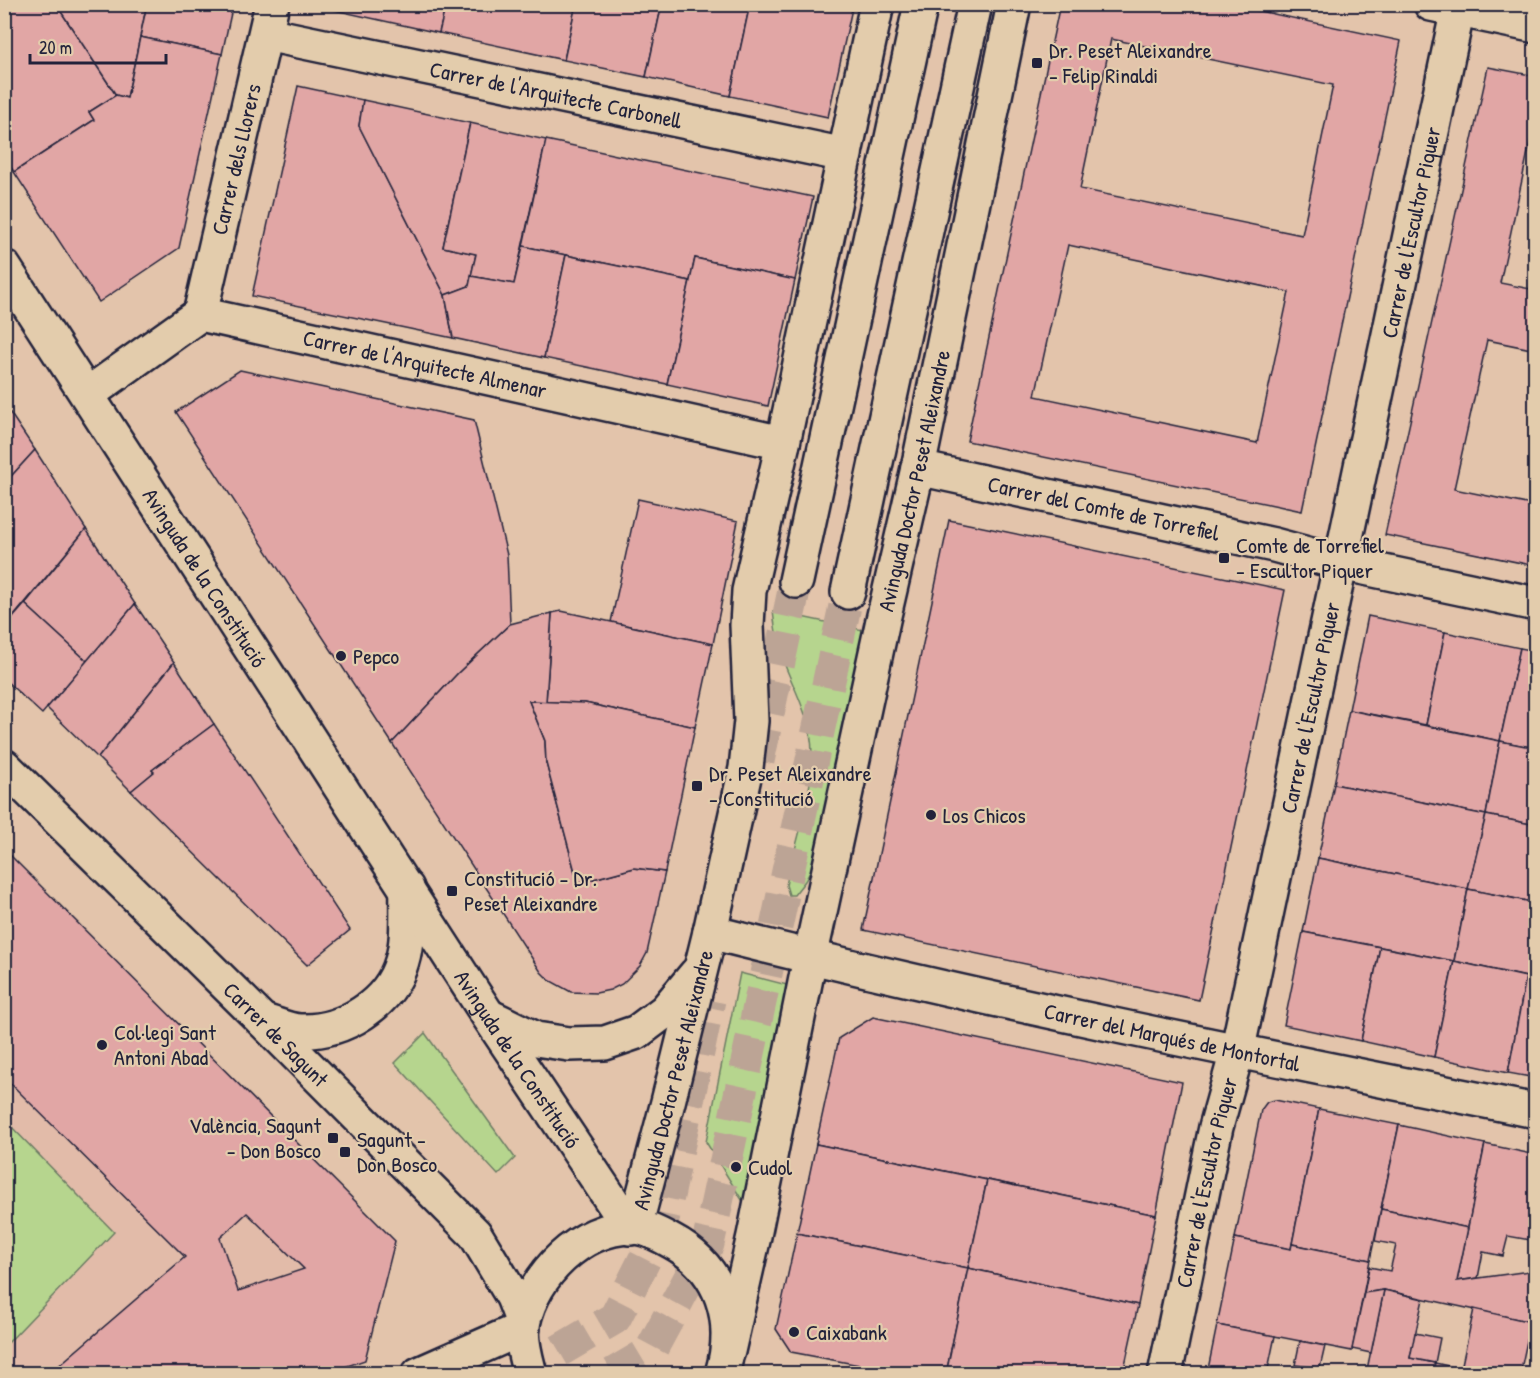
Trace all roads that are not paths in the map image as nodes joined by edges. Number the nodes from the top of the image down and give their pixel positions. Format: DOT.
graph roads {
  1 [pos="877,4"];
  2 [pos="921,4"];
  3 [pos="975,4"];
  4 [pos="1014,4"];
  5 [pos="1449,6"];
  6 [pos="269,19"];
  7 [pos="1536,26"];
  8 [pos="845,154"];
  9 [pos="4,267"];
  10 [pos="200,314"];
  11 [pos="88,394"];
  12 [pos="783,443"];
  13 [pos="918,468"];
  14 [pos="1341,563"];
  15 [pos="796,581"];
  16 [pos="848,592"];
  17 [pos="1536,604"];
  18 [pos="4,766"];
  19 [pos="406,888"];
  20 [pos="710,932"];
  21 [pos="810,958"];
  22 [pos="699,970"];
  23 [pos="489,1017"];
  24 [pos="263,1021"];
  25 [pos="1238,1052"];
  26 [pos="1536,1111"];
  27 [pos="633,1227"];
  28 [pos="523,1325"];
  29 [pos="730,1363"];
  30 [pos="419,1374"];
  31 [pos="530,1374"];
  32 [pos="1165,1374"];
  1 -- 8 [label="main road, Avinguda Doctor Peset Aleixandre"];
  2 -- 15 [label="main road"];
  3 -- 16 [label="main road, Avinguda Doctor Peset Aleixandre"];
  4 -- 13 [label="main road, Avinguda Doctor Peset Aleixandre"];
  5 -- 7 [label="main road"];
  5 -- 14 [label="main road, Carrer de l'Escultor Piquer"];
  6 -- 8 [label="main road, Carrer de l'Arquitecte Carbonell"];
  6 -- 10 [label="main road, Carrer dels Llorers"];
  8 -- 12 [label="main road, Avinguda Doctor Peset Aleixandre"];
  9 -- 11 [label="main road, Avinguda de la Constitució"];
  10 -- 11 [label="main road"];
  10 -- 12 [label="main road, Carrer de l'Arquitecte Almenar"];
  11 -- 19 [label="main road, Avinguda de la Constitució"];
  12 -- 20 [label="main road, Avinguda Doctor Peset Aleixandre"];
  13 -- 14 [label="main road, Carrer del Comte de Torrefiel"];
  13 -- 21 [label="main road, Avinguda Doctor Peset Aleixandre"];
  14 -- 17 [label="main road, Carrer del Comte de Torrefiel"];
  14 -- 25 [label="main road, Carrer de l'Escultor Piquer"];
  18 -- 24 [label="main road, Carrer de Sagunt"];
  19 -- 23 [label="main road, Avinguda de la Constitució"];
  19 -- 24 [label="main road"];
  20 -- 21 [label="main road, Avinguda Doctor Peset Aleixandre"];
  20 -- 22 [label="main road, Avinguda Doctor Peset Aleixandre"];
  21 -- 25 [label="main road, Carrer del Marqués de Montortal"];
  21 -- 29 [label="main road, Avinguda Doctor Peset Aleixandre"];
  22 -- 23 [label="main road"];
  22 -- 27 [label="main road, Avinguda Doctor Peset Aleixandre"];
  23 -- 27 [label="main road, Avinguda de la Constitució"];
  24 -- 28 [label="main road, Carrer de Sagunt"];
  25 -- 26 [label="main road, Carrer del Marqués de Montortal"];
  25 -- 32 [label="main road, Carrer de l'Escultor Piquer"];
  27 -- 28 [label="main road"];
  27 -- 29 [label="main road"];
  28 -- 30 [label="main road"];
  28 -- 31 [label="main road"];
}
